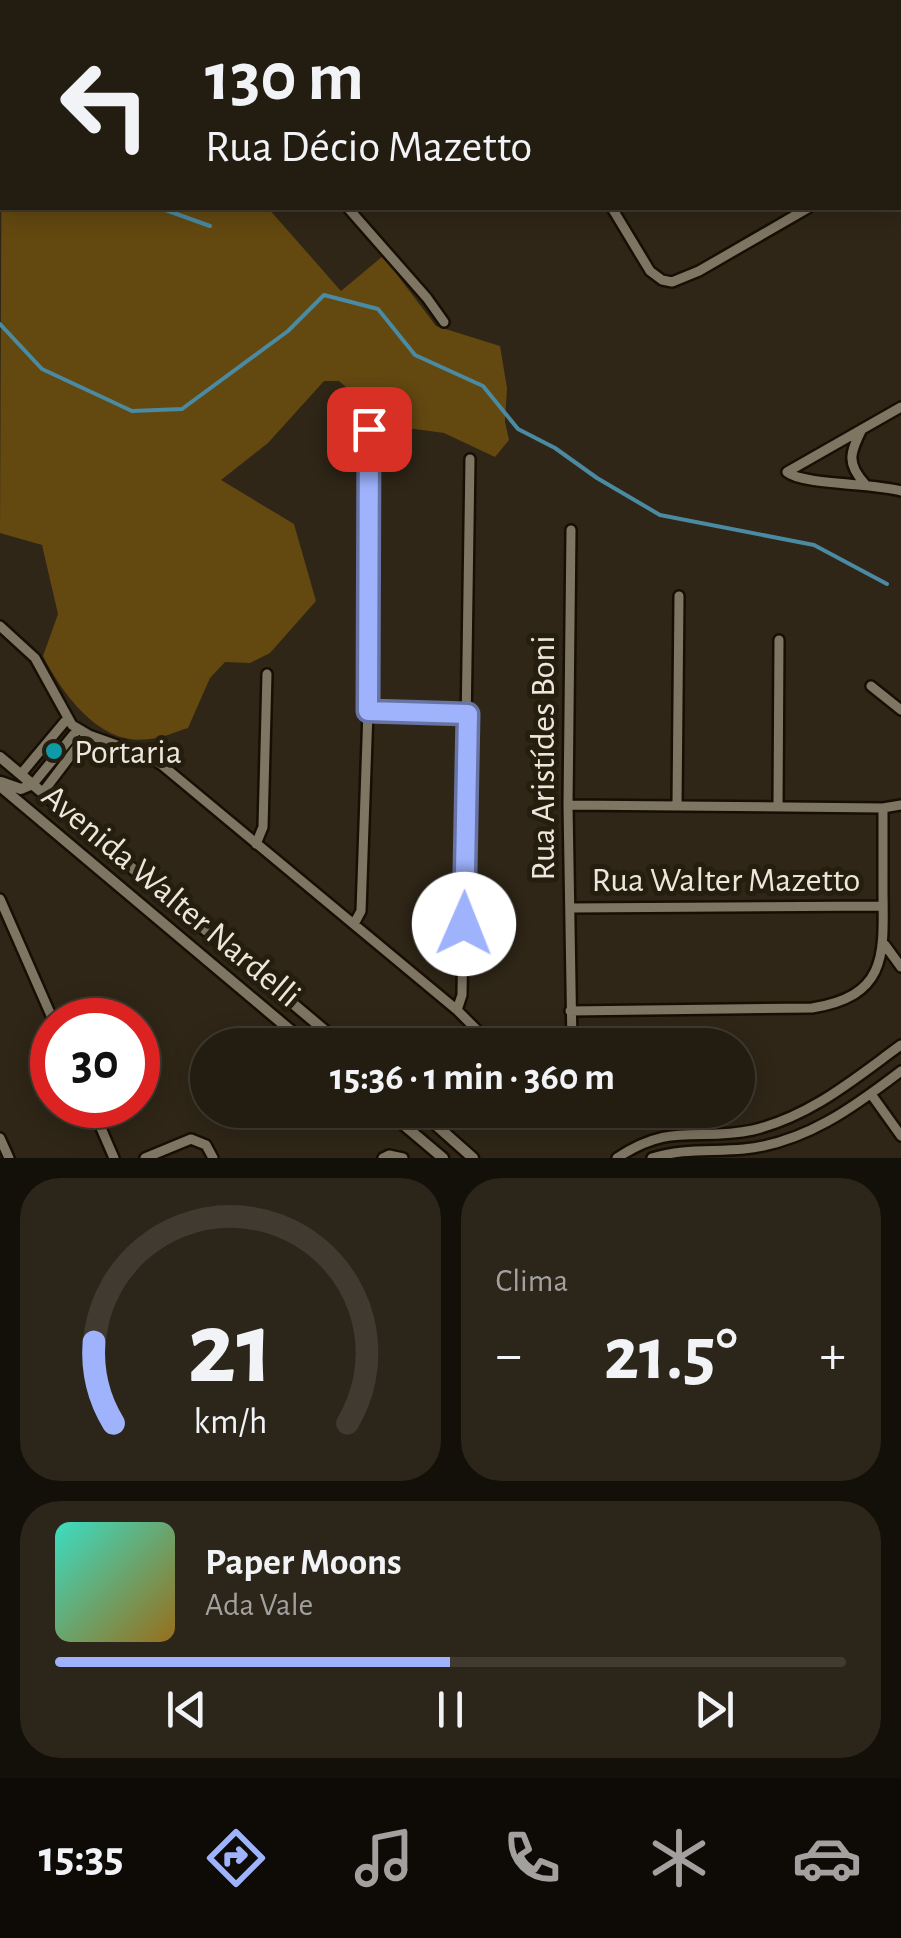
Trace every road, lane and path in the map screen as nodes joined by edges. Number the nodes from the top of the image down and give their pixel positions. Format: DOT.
graph roads {
  1 [pos="350,210"];
  2 [pos="613,210"];
  3 [pos="805,210"];
  4 [pos="444,322"];
  5 [pos="901,407"];
  6 [pos="369,429"];
  7 [pos="862,429"];
  8 [pos="470,459"];
  9 [pos="865,484"];
  10 [pos="901,491"];
  11 [pos="571,530"];
  12 [pos="679,596"];
  13 [pos="0,626"];
  14 [pos="779,640"];
  15 [pos="267,674"];
  16 [pos="871,686"];
  17 [pos="901,710"];
  18 [pos="368,711"];
  19 [pos="468,714"];
  20 [pos="77,728"];
  21 [pos="0,756"];
  22 [pos="32,783"];
  23 [pos="0,784"];
  24 [pos="568,805"];
  25 [pos="676,805"];
  26 [pos="901,805"];
  27 [pos="778,806"];
  28 [pos="883,808"];
  29 [pos="256,844"];
  30 [pos="0,899"];
  31 [pos="883,906"];
  32 [pos="570,908"];
  33 [pos="354,924"];
  34 [pos="884,945"];
  35 [pos="901,967"];
  36 [pos="43,998"];
  37 [pos="456,1010"];
  38 [pos="570,1011"];
  39 [pos="288,1028"];
  40 [pos="322,1028"];
  41 [pos="475,1028"];
  42 [pos="571,1028"];
  43 [pos="901,1046"];
  44 [pos="901,1071"];
  45 [pos="871,1094"];
  46 [pos="101,1128"];
  47 [pos="407,1128"];
  48 [pos="439,1128"];
  49 [pos="901,1136"];
  50 [pos="0,1138"];
  51 [pos="775,1142"];
  52 [pos="725,1150"];
  53 [pos="774,1154"];
  54 [pos="9,1158"];
  55 [pos="114,1158"];
  56 [pos="145,1158"];
  57 [pos="213,1158"];
  58 [pos="383,1158"];
  59 [pos="403,1158"];
  60 [pos="443,1158"];
  61 [pos="473,1158"];
  62 [pos="617,1158"];
  63 [pos="652,1158"];
  64 [pos="738,1158"];
  1 -- 4 [label="street"];
  2 -- 3 [label="street"];
  5 -- 7 [label="street"];
  6 -- 18 [label="street"];
  7 -- 9 [label="street"];
  7 -- 9 [label="street"];
  8 -- 19 [label="street"];
  9 -- 10 [label="street"];
  11 -- 24 [label="street, Rua Aristídes Boni"];
  12 -- 25 [label="street"];
  13 -- 20 [label="street"];
  14 -- 27 [label="street"];
  15 -- 29 [label="street"];
  16 -- 17 [label="street"];
  18 -- 19 [label="street"];
  18 -- 33 [label="street"];
  19 -- 37 [label="street"];
  20 -- 22 [label="street"];
  20 -- 22 [label="street"];
  20 -- 29 [label="street"];
  21 -- 22 [label="street, Avenida Walter Nardelli"];
  22 -- 23 [label="street"];
  22 -- 40 [label="street, Avenida Walter Nardelli"];
  23 -- 39 [label="street, Avenida Walter Nardelli"];
  24 -- 25 [label="street"];
  24 -- 32 [label="street, Rua Aristídes Boni"];
  25 -- 27 [label="street"];
  26 -- 28 [label="street"];
  27 -- 28 [label="street"];
  28 -- 31 [label="street"];
  29 -- 33 [label="street"];
  30 -- 36 [label="street"];
  31 -- 32 [label="street, Rua Walter Mazetto"];
  31 -- 34 [label="street"];
  32 -- 38 [label="street, Rua Aristídes Boni"];
  33 -- 37 [label="street"];
  34 -- 35 [label="street"];
  34 -- 38 [label="street"];
  37 -- 41 [label="street"];
  38 -- 42 [label="street, Rua Aristídes Boni"];
  43 -- 62 [label="street"];
  44 -- 45 [label="street"];
  45 -- 49 [label="street"];
  45 -- 51 [label="street"];
  46 -- 55 [label="street"];
  47 -- 60 [label="street"];
  48 -- 61 [label="street"];
  50 -- 54 [label="street"];
  51 -- 52 [label="street"];
  51 -- 53 [label="street"];
  52 -- 63 [label="street"];
  52 -- 64 [label="street"];
  56 -- 57 [label="street"];
  58 -- 59 [label="street"];
}
